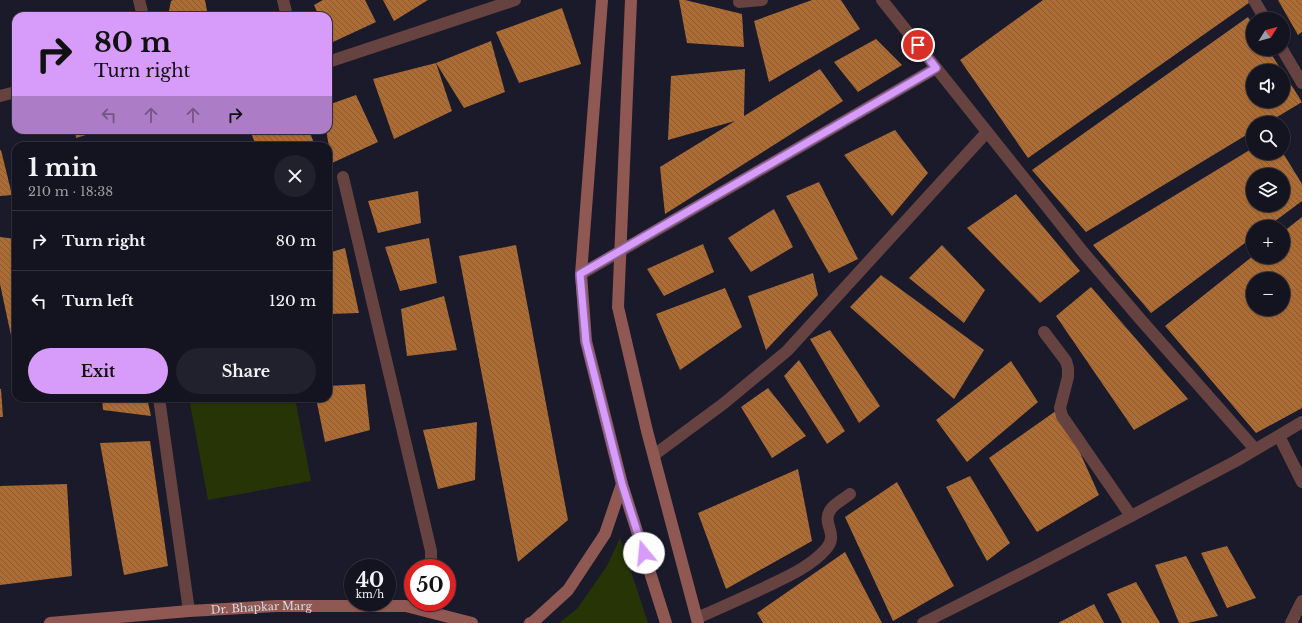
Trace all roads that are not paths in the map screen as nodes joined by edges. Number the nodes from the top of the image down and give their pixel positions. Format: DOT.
graph roads {
  1 [pos="138,0"];
  2 [pos="283,0"];
  3 [pos="515,0"];
  4 [pos="602,0"];
  5 [pos="631,0"];
  6 [pos="762,0"];
  7 [pos="882,0"];
  8 [pos="1254,0"];
  9 [pos="739,2"];
  10 [pos="142,12"];
  11 [pos="286,12"];
  12 [pos="1261,12"];
  13 [pos="1286,56"];
  14 [pos="332,61"];
  15 [pos="936,68"];
  16 [pos="1302,83"];
  17 [pos="12,93"];
  18 [pos="0,96"];
  19 [pos="987,132"];
  20 [pos="343,177"];
  21 [pos="621,250"];
  22 [pos="580,274"];
  23 [pos="1044,332"];
  24 [pos="160,402"];
  25 [pos="1302,422"];
  26 [pos="1279,436"];
  27 [pos="1255,449"];
  28 [pos="654,455"];
  29 [pos="1302,482"];
  30 [pos="622,484"];
  31 [pos="850,494"];
  32 [pos="1131,516"];
  33 [pos="431,559"];
  34 [pos="1302,601"];
  35 [pos="404,606"];
  36 [pos="189,611"];
  37 [pos="435,611"];
  38 [pos="697,621"];
  39 [pos="933,621"];
  40 [pos="50,623"];
  41 [pos="472,623"];
  42 [pos="530,623"];
  43 [pos="666,623"];
  44 [pos="1291,623"];
  1 -- 10 [label="street"];
  2 -- 11 [label="street"];
  3 -- 14 [label="street"];
  4 -- 22 [label="main road"];
  5 -- 21 [label="main road"];
  6 -- 9 [label="street"];
  7 -- 15 [label="street"];
  8 -- 12 [label="street"];
  13 -- 16 [label="street"];
  15 -- 19 [label="street"];
  15 -- 21 [label="street"];
  17 -- 18 [label="street"];
  19 -- 27 [label="street"];
  19 -- 28 [label="street"];
  20 -- 33 [label="street"];
  21 -- 22 [label="street"];
  21 -- 28 [label="main road"];
  22 -- 30 [label="main road"];
  23 -- 32 [label="street"];
  24 -- 36 [label="street"];
  25 -- 26 [label="street"];
  26 -- 27 [label="street"];
  26 -- 29 [label="street"];
  27 -- 32 [label="street"];
  28 -- 38 [label="main road"];
  30 -- 42 [label="main road"];
  30 -- 43 [label="main road"];
  31 -- 38 [label="street"];
  32 -- 39 [label="street"];
  34 -- 44 [label="street"];
  35 -- 36 [label="main road, Dr. Bhapkar Marg"];
  36 -- 40 [label="main road, Dr. Bhapkar Marg"];
  37 -- 41 [label="main road, Dr. Bhapkar Marg"];
}
